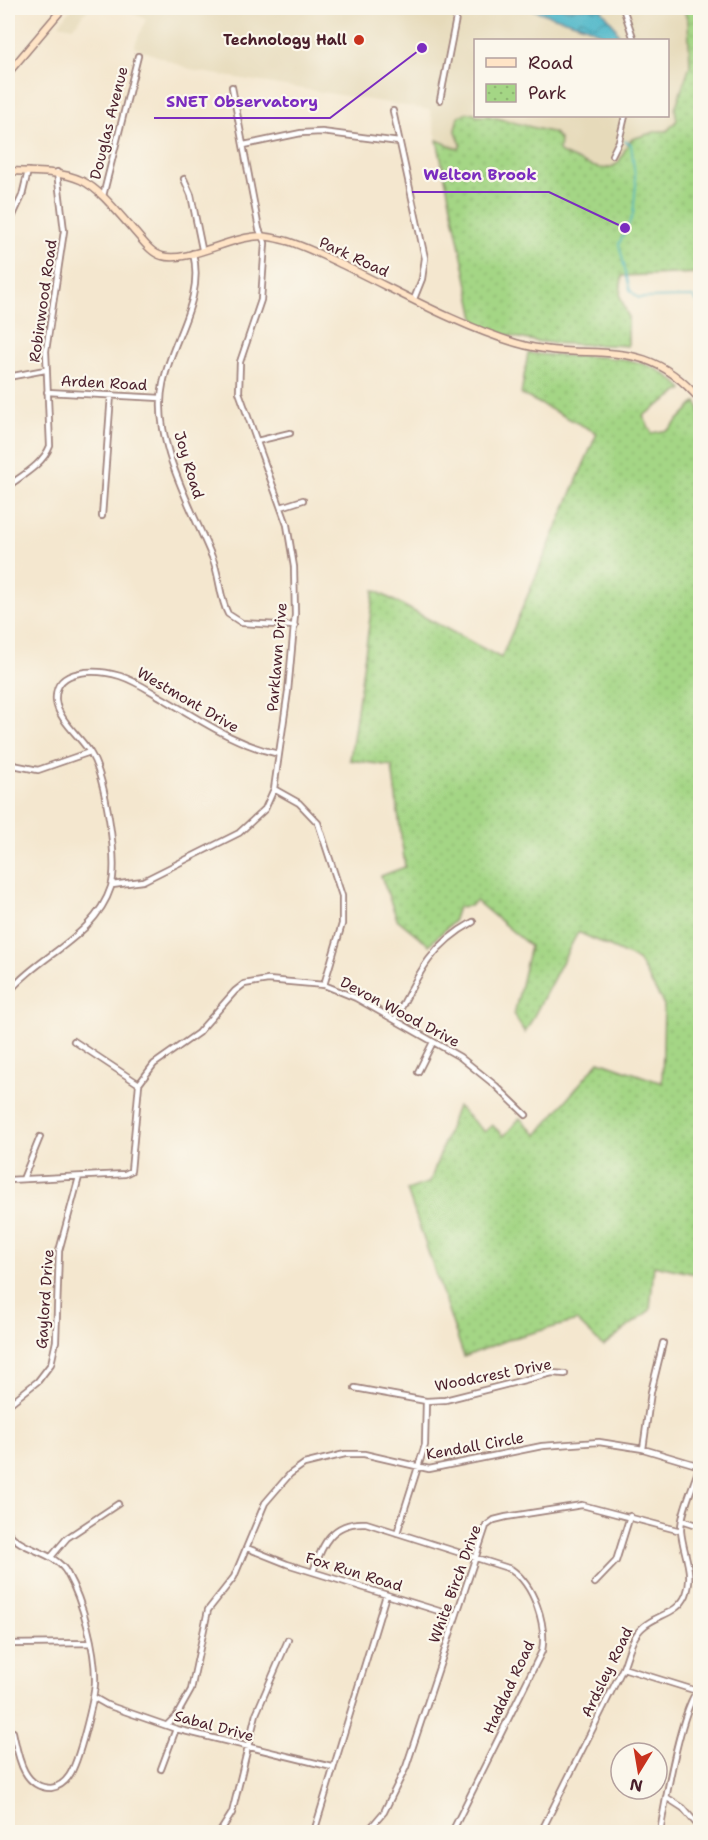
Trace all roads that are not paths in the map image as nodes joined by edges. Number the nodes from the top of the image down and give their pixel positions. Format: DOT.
graph roads {
  1 [pos="63,8"];
  2 [pos="458,8"];
  3 [pos="623,8"];
  4 [pos="634,39"];
  5 [pos="138,56"];
  6 [pos="8,73"];
  7 [pos="232,87"];
  8 [pos="440,100"];
  9 [pos="393,111"];
  10 [pos="625,117"];
  11 [pos="399,142"];
  12 [pos="244,145"];
  13 [pos="612,155"];
  14 [pos="8,171"];
  15 [pos="28,171"];
  16 [pos="57,172"];
  17 [pos="184,179"];
  18 [pos="104,196"];
  19 [pos="8,226"];
  20 [pos="262,236"];
  21 [pos="202,249"];
  22 [pos="193,253"];
  23 [pos="414,299"];
  24 [pos="45,370"];
  25 [pos="8,377"];
  26 [pos="47,392"];
  27 [pos="111,395"];
  28 [pos="161,398"];
  29 [pos="700,400"];
  30 [pos="290,433"];
  31 [pos="257,441"];
  32 [pos="8,486"];
  33 [pos="303,500"];
  34 [pos="281,507"];
  35 [pos="102,516"];
  36 [pos="295,626"];
  37 [pos="90,752"];
  38 [pos="279,754"];
  39 [pos="8,764"];
  40 [pos="274,789"];
  41 [pos="112,885"];
  42 [pos="473,922"];
  43 [pos="324,985"];
  44 [pos="8,993"];
  45 [pos="395,1020"];
  46 [pos="74,1041"];
  47 [pos="433,1042"];
  48 [pos="418,1072"];
  49 [pos="139,1084"];
  50 [pos="526,1115"];
  51 [pos="40,1137"];
  52 [pos="79,1177"];
  53 [pos="23,1179"];
  54 [pos="8,1180"];
  55 [pos="663,1343"];
  56 [pos="565,1374"];
  57 [pos="355,1388"];
  58 [pos="426,1401"];
  59 [pos="8,1405"];
  60 [pos="643,1449"];
  61 [pos="700,1465"];
  62 [pos="420,1467"];
  63 [pos="118,1504"];
  64 [pos="630,1516"];
  65 [pos="682,1520"];
  66 [pos="700,1526"];
  67 [pos="681,1531"];
  68 [pos="8,1532"];
  69 [pos="397,1533"];
  70 [pos="247,1548"];
  71 [pos="51,1557"];
  72 [pos="475,1557"];
  73 [pos="313,1572"];
  74 [pos="595,1583"];
  75 [pos="386,1595"];
  76 [pos="455,1616"];
  77 [pos="288,1640"];
  78 [pos="91,1643"];
  79 [pos="8,1644"];
  80 [pos="623,1668"];
  81 [pos="699,1689"];
  82 [pos="93,1697"];
  83 [pos="167,1725"];
  84 [pos="176,1729"];
  85 [pos="13,1732"];
  86 [pos="248,1749"];
  87 [pos="332,1767"];
  88 [pos="161,1769"];
  89 [pos="669,1785"];
  90 [pos="669,1799"];
  91 [pos="665,1801"];
  92 [pos="700,1828"];
  93 [pos="220,1833"];
  94 [pos="314,1833"];
  95 [pos="367,1833"];
  96 [pos="452,1833"];
  97 [pos="541,1833"];
  98 [pos="660,1833"];
  1 -- 6 [label="main road"];
  2 -- 8 [label="street"];
  3 -- 4 [label="street"];
  5 -- 18 [label="street, Douglas Avenue"];
  7 -- 12 [label="street, Parklawn Drive"];
  9 -- 11 [label="street"];
  10 -- 13 [label="street"];
  11 -- 12 [label="street"];
  11 -- 23 [label="street"];
  12 -- 20 [label="street, Parklawn Drive"];
  14 -- 15 [label="main road, Park Road"];
  15 -- 16 [label="main road, Park Road"];
  15 -- 19 [label="street"];
  16 -- 18 [label="main road, Park Road"];
  16 -- 24 [label="street, Robinwood Road"];
  17 -- 21 [label="street"];
  18 -- 22 [label="main road, Park Road"];
  20 -- 21 [label="main road, Park Road"];
  20 -- 23 [label="main road, Park Road"];
  20 -- 31 [label="street, Parklawn Drive"];
  21 -- 22 [label="main road, Park Road"];
  22 -- 28 [label="street, Joy Road"];
  23 -- 29 [label="main road, Park Road"];
  24 -- 25 [label="street, Arden Road"];
  24 -- 26 [label="street, Robinwood Road"];
  26 -- 27 [label="street, Arden Road"];
  26 -- 32 [label="street, Robinwood Road"];
  27 -- 28 [label="street, Arden Road"];
  27 -- 35 [label="street"];
  28 -- 36 [label="street, Joy Road"];
  30 -- 31 [label="street"];
  31 -- 34 [label="street, Parklawn Drive"];
  33 -- 34 [label="street"];
  34 -- 36 [label="street, Parklawn Drive"];
  36 -- 38 [label="street, Parklawn Drive"];
  37 -- 38 [label="street, Westmont Drive"];
  37 -- 39 [label="street"];
  37 -- 41 [label="street, Westmont Drive"];
  38 -- 40 [label="street, Parklawn Drive"];
  40 -- 41 [label="street, Parklawn Drive"];
  40 -- 43 [label="street"];
  41 -- 44 [label="street, Westmont Drive"];
  42 -- 45 [label="street"];
  43 -- 45 [label="street, Devon Wood Drive"];
  43 -- 49 [label="street, Devon Wood Drive"];
  45 -- 47 [label="street, Devon Wood Drive"];
  46 -- 49 [label="street"];
  47 -- 48 [label="street"];
  47 -- 50 [label="street, Devon Wood Drive"];
  49 -- 52 [label="street"];
  51 -- 53 [label="street"];
  52 -- 53 [label="street"];
  52 -- 59 [label="street, Gaylord Drive"];
  53 -- 54 [label="street"];
  55 -- 60 [label="street"];
  56 -- 58 [label="street, Woodcrest Drive"];
  57 -- 58 [label="street, Woodcrest Drive"];
  58 -- 62 [label="street"];
  60 -- 61 [label="street, Kendall Circle"];
  60 -- 62 [label="street, Kendall Circle"];
  61 -- 65 [label="street, Ardsley Road"];
  62 -- 69 [label="street"];
  62 -- 70 [label="street, Kendall Circle"];
  63 -- 71 [label="street"];
  64 -- 67 [label="street, White Birch Drive"];
  64 -- 72 [label="street, White Birch Drive"];
  64 -- 74 [label="street"];
  65 -- 66 [label="street"];
  65 -- 67 [label="street, Ardsley Road"];
  67 -- 80 [label="street, Ardsley Road"];
  68 -- 71 [label="street"];
  69 -- 72 [label="street, Haddad Road"];
  69 -- 73 [label="street, Haddad Road"];
  70 -- 73 [label="street, Fox Run Road"];
  70 -- 83 [label="street, Kendall Circle"];
  71 -- 78 [label="street"];
  72 -- 76 [label="street, White Birch Drive"];
  72 -- 96 [label="street, Haddad Road"];
  73 -- 75 [label="street, Fox Run Road"];
  75 -- 76 [label="street, Fox Run Road"];
  75 -- 87 [label="street"];
  76 -- 95 [label="street, White Birch Drive"];
  77 -- 86 [label="street"];
  78 -- 79 [label="street"];
  78 -- 82 [label="street"];
  80 -- 81 [label="street"];
  80 -- 97 [label="street, Ardsley Road"];
  81 -- 89 [label="street"];
  82 -- 83 [label="street, Sabal Drive"];
  82 -- 85 [label="street"];
  83 -- 84 [label="street, Sabal Drive"];
  84 -- 86 [label="street, Sabal Drive"];
  84 -- 88 [label="street"];
  86 -- 87 [label="street, Sabal Drive"];
  86 -- 93 [label="street"];
  87 -- 94 [label="street"];
  90 -- 92 [label="street"];
  91 -- 98 [label="street"];
}
